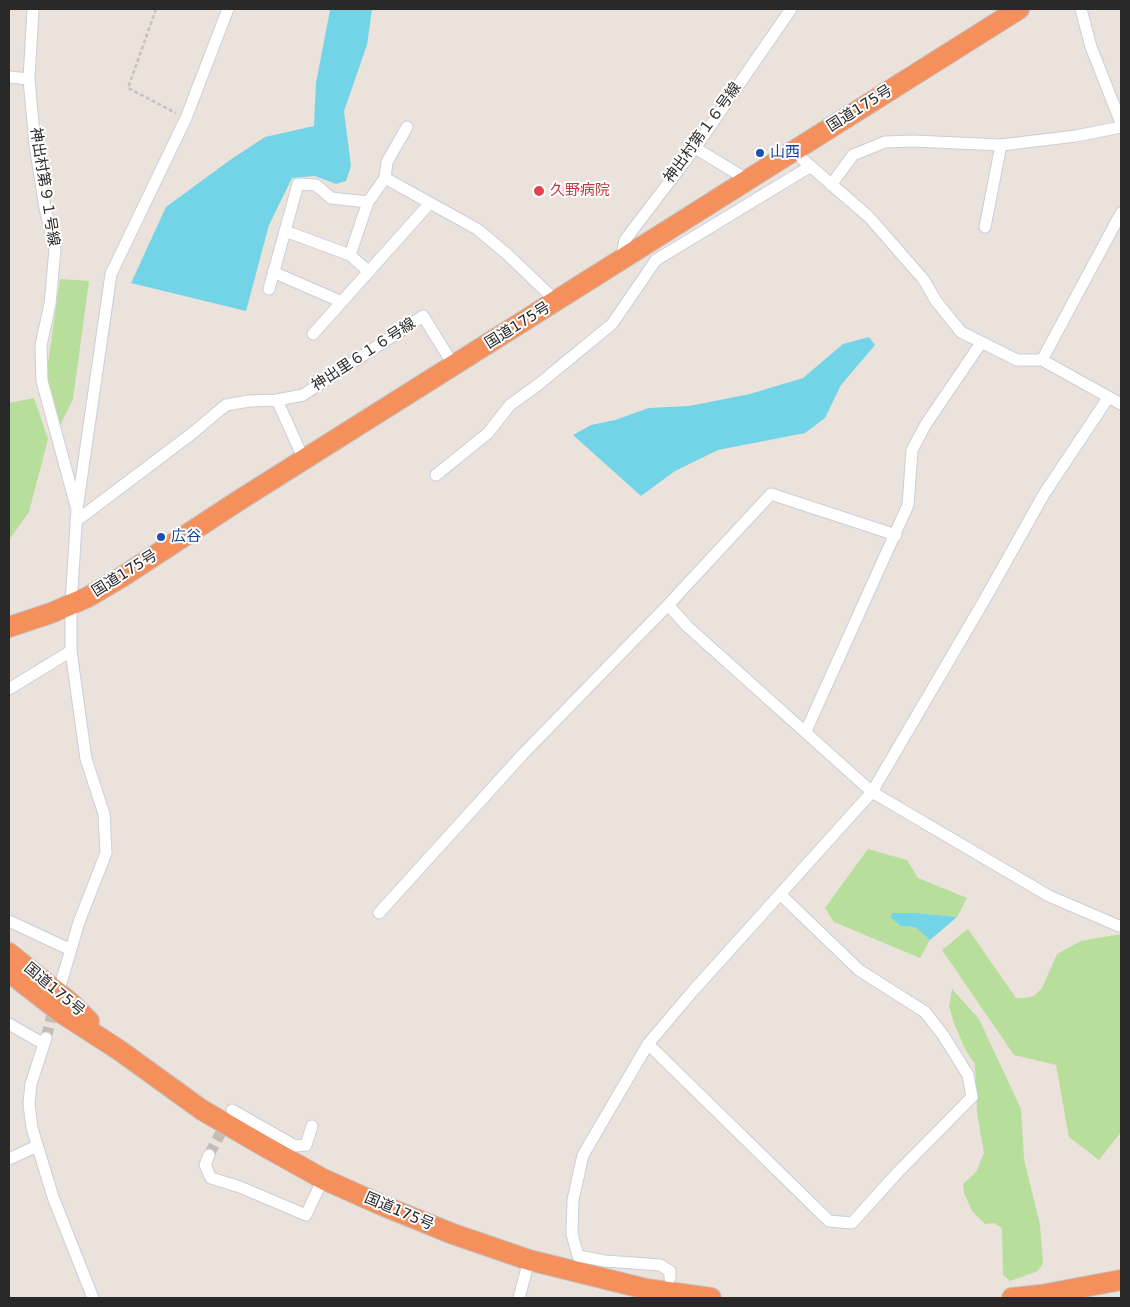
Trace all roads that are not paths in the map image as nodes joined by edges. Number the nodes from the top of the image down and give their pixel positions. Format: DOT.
graph roads {
  1 [pos="33,9"];
  2 [pos="228,9"];
  3 [pos="791,9"];
  4 [pos="1019,9"];
  5 [pos="1081,9"];
  6 [pos="9,78"];
  7 [pos="29,78"];
  8 [pos="1121,123"];
  9 [pos="407,127"];
  10 [pos="1121,127"];
  11 [pos="1001,145"];
  12 [pos="695,148"];
  13 [pos="794,151"];
  14 [pos="811,166"];
  15 [pos="385,178"];
  16 [pos="748,180"];
  17 [pos="831,186"];
  18 [pos="368,202"];
  19 [pos="430,203"];
  20 [pos="1121,213"];
  21 [pos="985,226"];
  22 [pos="285,231"];
  23 [pos="350,255"];
  24 [pos="621,260"];
  25 [pos="273,272"];
  26 [pos="368,272"];
  27 [pos="269,289"];
  28 [pos="342,302"];
  29 [pos="556,302"];
  30 [pos="313,334"];
  31 [pos="981,343"];
  32 [pos="1042,360"];
  33 [pos="454,366"];
  34 [pos="1108,398"];
  35 [pos="277,400"];
  36 [pos="1121,404"];
  37 [pos="304,460"];
  38 [pos="436,475"];
  39 [pos="77,509"];
  40 [pos="76,521"];
  41 [pos="896,535"];
  42 [pos="71,605"];
  43 [pos="668,605"];
  44 [pos="9,627"];
  45 [pos="71,651"];
  46 [pos="9,689"];
  47 [pos="806,732"];
  48 [pos="872,792"];
  49 [pos="780,894"];
  50 [pos="379,913"];
  51 [pos="9,921"];
  52 [pos="1121,926"];
  53 [pos="71,950"];
  54 [pos="9,953"];
  55 [pos="9,972"];
  56 [pos="61,983"];
  57 [pos="9,1025"];
  58 [pos="648,1044"];
  59 [pos="119,1050"];
  60 [pos="232,1110"];
  61 [pos="312,1126"];
  62 [pos="37,1146"];
  63 [pos="209,1154"];
  64 [pos="9,1159"];
  65 [pos="322,1179"];
  66 [pos="529,1260"];
  67 [pos="575,1264"];
  68 [pos="670,1278"];
  69 [pos="1121,1280"];
  70 [pos="93,1298"];
  71 [pos="519,1298"];
  72 [pos="711,1298"];
  73 [pos="1012,1298"];
  1 -- 7 [label="street, 神出村第９１号線"];
  2 -- 39 [label="street"];
  3 -- 12 [label="street, 神出村第１６号線"];
  4 -- 13 [label="highway, 国道175号"];
  5 -- 8 [label="street"];
  6 -- 7 [label="street"];
  7 -- 39 [label="street, 神出村第９１号線"];
  9 -- 15 [label="street"];
  10 -- 11 [label="street"];
  11 -- 17 [label="street"];
  11 -- 21 [label="street"];
  12 -- 16 [label="street"];
  12 -- 24 [label="street, 神出村第１６号線"];
  13 -- 14 [label="street"];
  13 -- 16 [label="highway, 国道175号"];
  14 -- 17 [label="street"];
  14 -- 38 [label="street"];
  15 -- 18 [label="street"];
  15 -- 19 [label="street"];
  16 -- 24 [label="highway, 国道175号"];
  17 -- 31 [label="street"];
  18 -- 22 [label="street"];
  18 -- 23 [label="street"];
  19 -- 26 [label="street"];
  19 -- 29 [label="street"];
  20 -- 32 [label="street"];
  22 -- 23 [label="street"];
  22 -- 25 [label="street"];
  23 -- 26 [label="street"];
  24 -- 29 [label="highway, 国道175号"];
  25 -- 27 [label="street"];
  25 -- 28 [label="street"];
  26 -- 28 [label="street"];
  28 -- 30 [label="street"];
  29 -- 33 [label="highway, 国道175号"];
  31 -- 32 [label="street"];
  31 -- 41 [label="street"];
  32 -- 34 [label="street"];
  33 -- 35 [label="street, 神出里６１６号線"];
  33 -- 37 [label="highway, 国道175号"];
  34 -- 36 [label="street"];
  34 -- 48 [label="street"];
  35 -- 37 [label="street"];
  35 -- 40 [label="street, 神出里６１６号線"];
  37 -- 42 [label="highway, 国道175号"];
  39 -- 40 [label="street"];
  40 -- 42 [label="street"];
  41 -- 43 [label="street"];
  41 -- 47 [label="street"];
  42 -- 44 [label="highway, 国道175号"];
  42 -- 45 [label="street"];
  43 -- 47 [label="street"];
  43 -- 50 [label="street"];
  45 -- 46 [label="street"];
  45 -- 53 [label="street"];
  47 -- 48 [label="street"];
  48 -- 49 [label="street"];
  48 -- 52 [label="street"];
  49 -- 58 [label="street"];
  49 -- 58 [label="street"];
  51 -- 53 [label="street"];
  53 -- 56 [label="street"];
  54 -- 59 [label="highway, 国道175号"];
  55 -- 59 [label="highway, 国道175号"];
  57 -- 62 [label="street"];
  58 -- 67 [label="street"];
  59 -- 65 [label="highway, 国道175号"];
  60 -- 61 [label="street"];
  62 -- 64 [label="street"];
  62 -- 70 [label="street"];
  63 -- 65 [label="street"];
  65 -- 66 [label="highway, 国道175号"];
  66 -- 67 [label="highway, 国道175号"];
  66 -- 71 [label="street"];
  67 -- 68 [label="street"];
  67 -- 72 [label="highway, 国道175号"];
  69 -- 73 [label="highway"];
}
